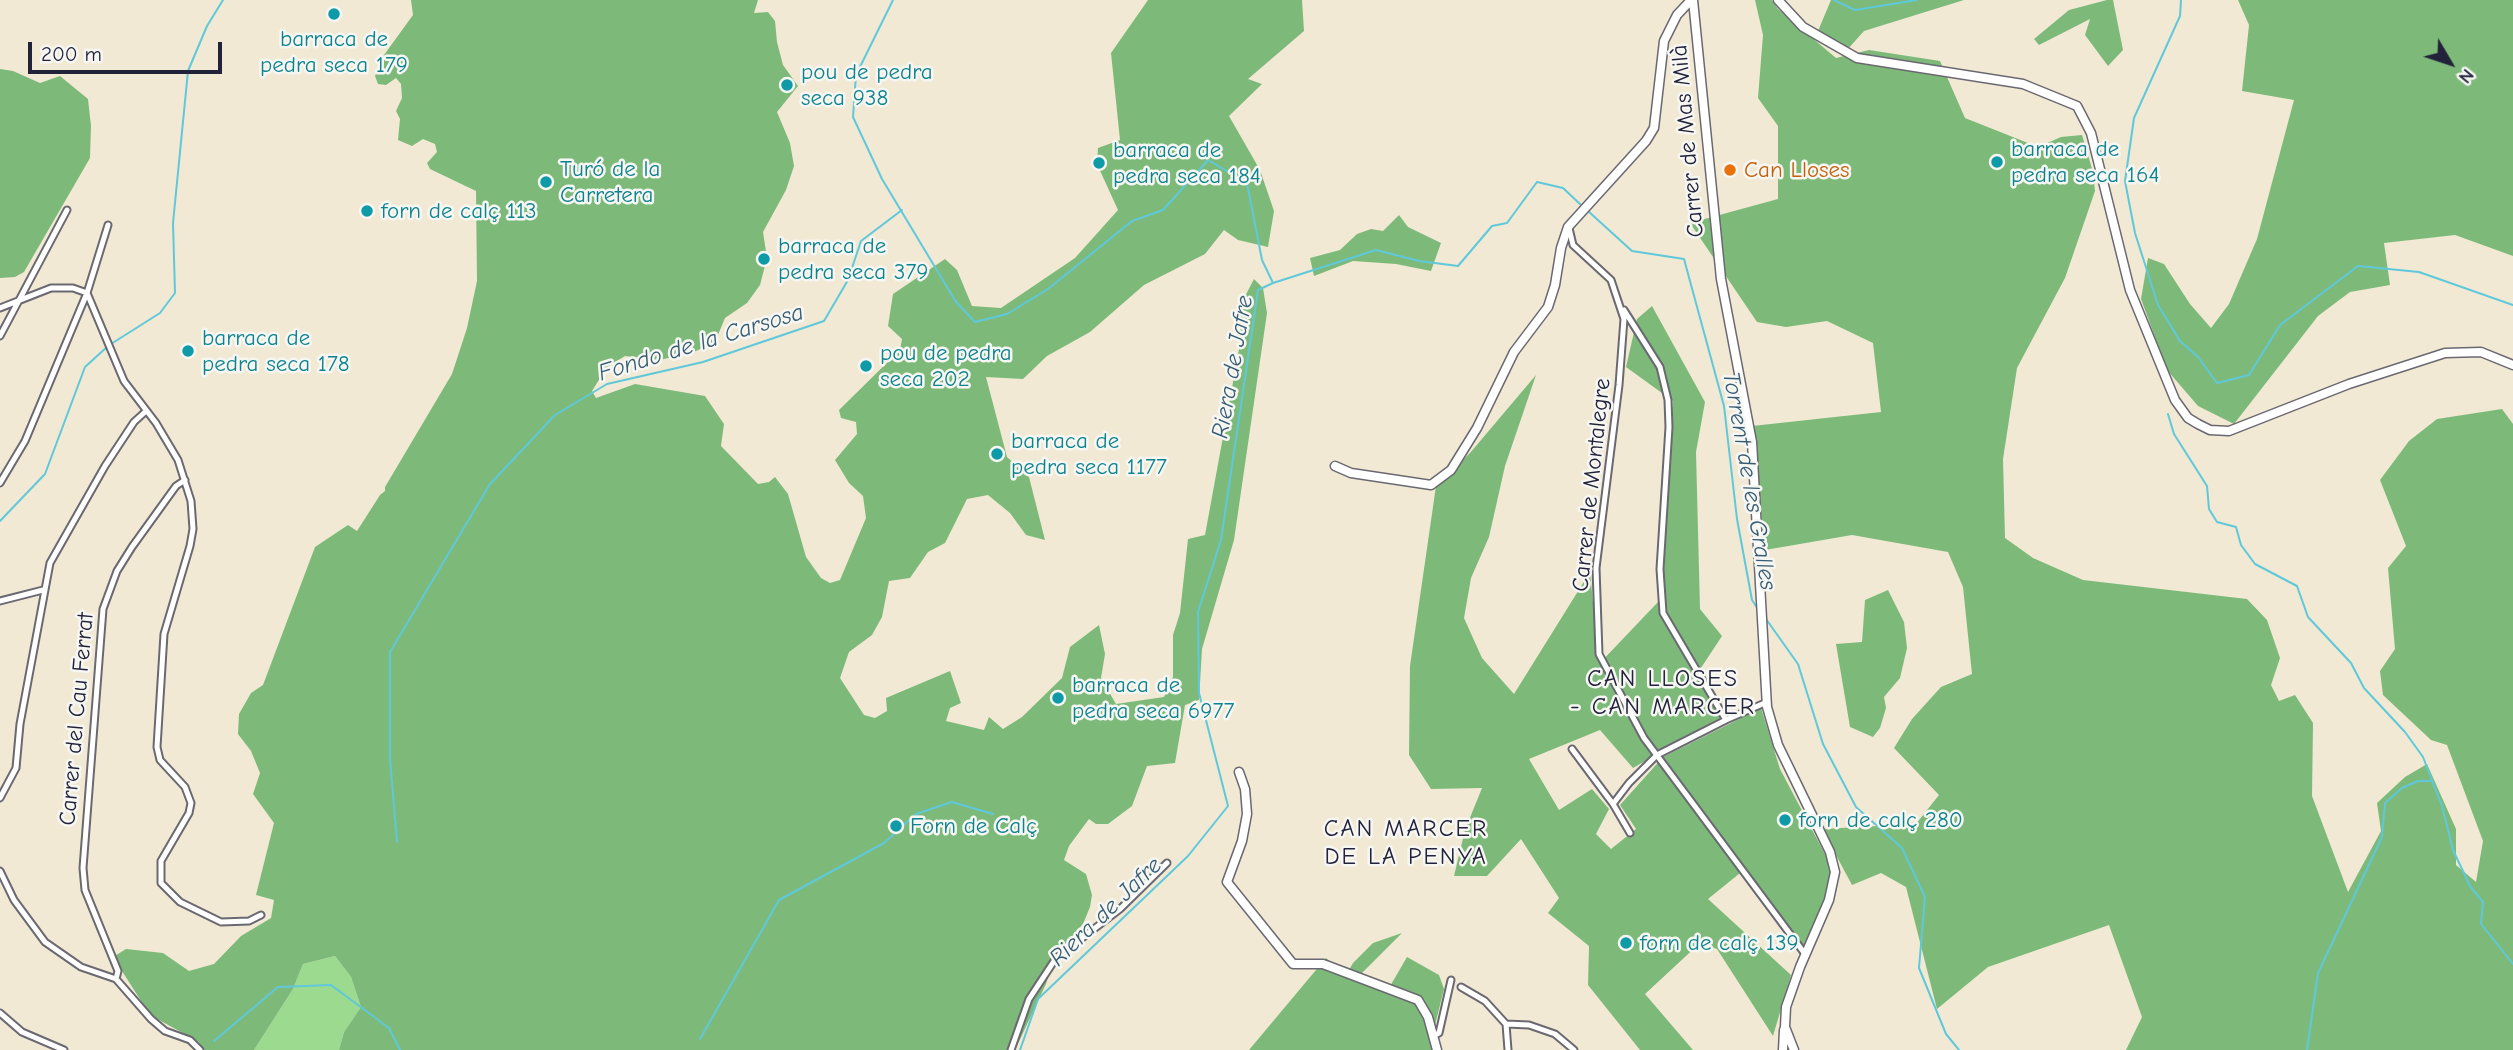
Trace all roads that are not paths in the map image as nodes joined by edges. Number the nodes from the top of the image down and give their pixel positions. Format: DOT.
graph roads {
  1 [pos="1692,0"];
  2 [pos="1778,0"];
  3 [pos="67,210"];
  4 [pos="108,225"];
  5 [pos="1568,227"];
  6 [pos="88,293"];
  7 [pos="18,302"];
  8 [pos="1622,307"];
  9 [pos="0,308"];
  10 [pos="0,336"];
  11 [pos="2513,365"];
  12 [pos="145,412"];
  13 [pos="1335,466"];
  14 [pos="185,480"];
  15 [pos="0,483"];
  16 [pos="43,590"];
  17 [pos="0,601"];
  18 [pos="1767,702"];
  19 [pos="1726,720"];
  20 [pos="1572,749"];
  21 [pos="1657,755"];
  22 [pos="1239,772"];
  23 [pos="0,798"];
  24 [pos="1614,804"];
  25 [pos="1630,834"];
  26 [pos="1167,863"];
  27 [pos="0,871"];
  28 [pos="261,915"];
  29 [pos="1805,954"];
  30 [pos="116,979"];
  31 [pos="1451,980"];
  32 [pos="1461,987"];
  33 [pos="0,1013"];
  34 [pos="1506,1024"];
  35 [pos="1784,1027"];
  36 [pos="1435,1035"];
  37 [pos="64,1050"];
  38 [pos="201,1050"];
  39 [pos="1011,1050"];
  40 [pos="1437,1050"];
  41 [pos="1508,1050"];
  42 [pos="1574,1050"];
  43 [pos="1783,1050"];
  44 [pos="1794,1050"];
  1 -- 5 [label="street"];
  1 -- 18 [label="street, Carrer de Mas Milà"];
  2 -- 11 [label="street"];
  3 -- 7 [label="street"];
  4 -- 6 [label="street"];
  5 -- 8 [label="street, Carrer de Montalegre"];
  5 -- 13 [label="street"];
  6 -- 7 [label="street"];
  6 -- 12 [label="street"];
  6 -- 15 [label="street"];
  7 -- 9 [label="street"];
  7 -- 10 [label="street"];
  8 -- 19 [label="street"];
  8 -- 21 [label="street, Carrer de Montalegre"];
  12 -- 14 [label="street"];
  12 -- 16 [label="street"];
  14 -- 28 [label="street"];
  14 -- 30 [label="street, Carrer del Cau Ferrat"];
  16 -- 17 [label="street"];
  16 -- 23 [label="street"];
  18 -- 19 [label="street"];
  18 -- 29 [label="street, Carrer de Mas Milà"];
  19 -- 21 [label="street"];
  20 -- 24 [label="street"];
  21 -- 24 [label="street"];
  21 -- 29 [label="street, Carrer de Montalegre"];
  22 -- 36 [label="street"];
  24 -- 25 [label="street"];
  26 -- 39 [label="street"];
  27 -- 30 [label="street"];
  29 -- 35 [label="street, Carrer de Mas Milà"];
  30 -- 38 [label="street"];
  31 -- 36 [label="street"];
  32 -- 34 [label="street"];
  33 -- 37 [label="street"];
  34 -- 41 [label="street"];
  34 -- 42 [label="street"];
  35 -- 43 [label="street, Carrer de Mas Milà"];
  35 -- 44 [label="street"];
  36 -- 40 [label="street"];
}
